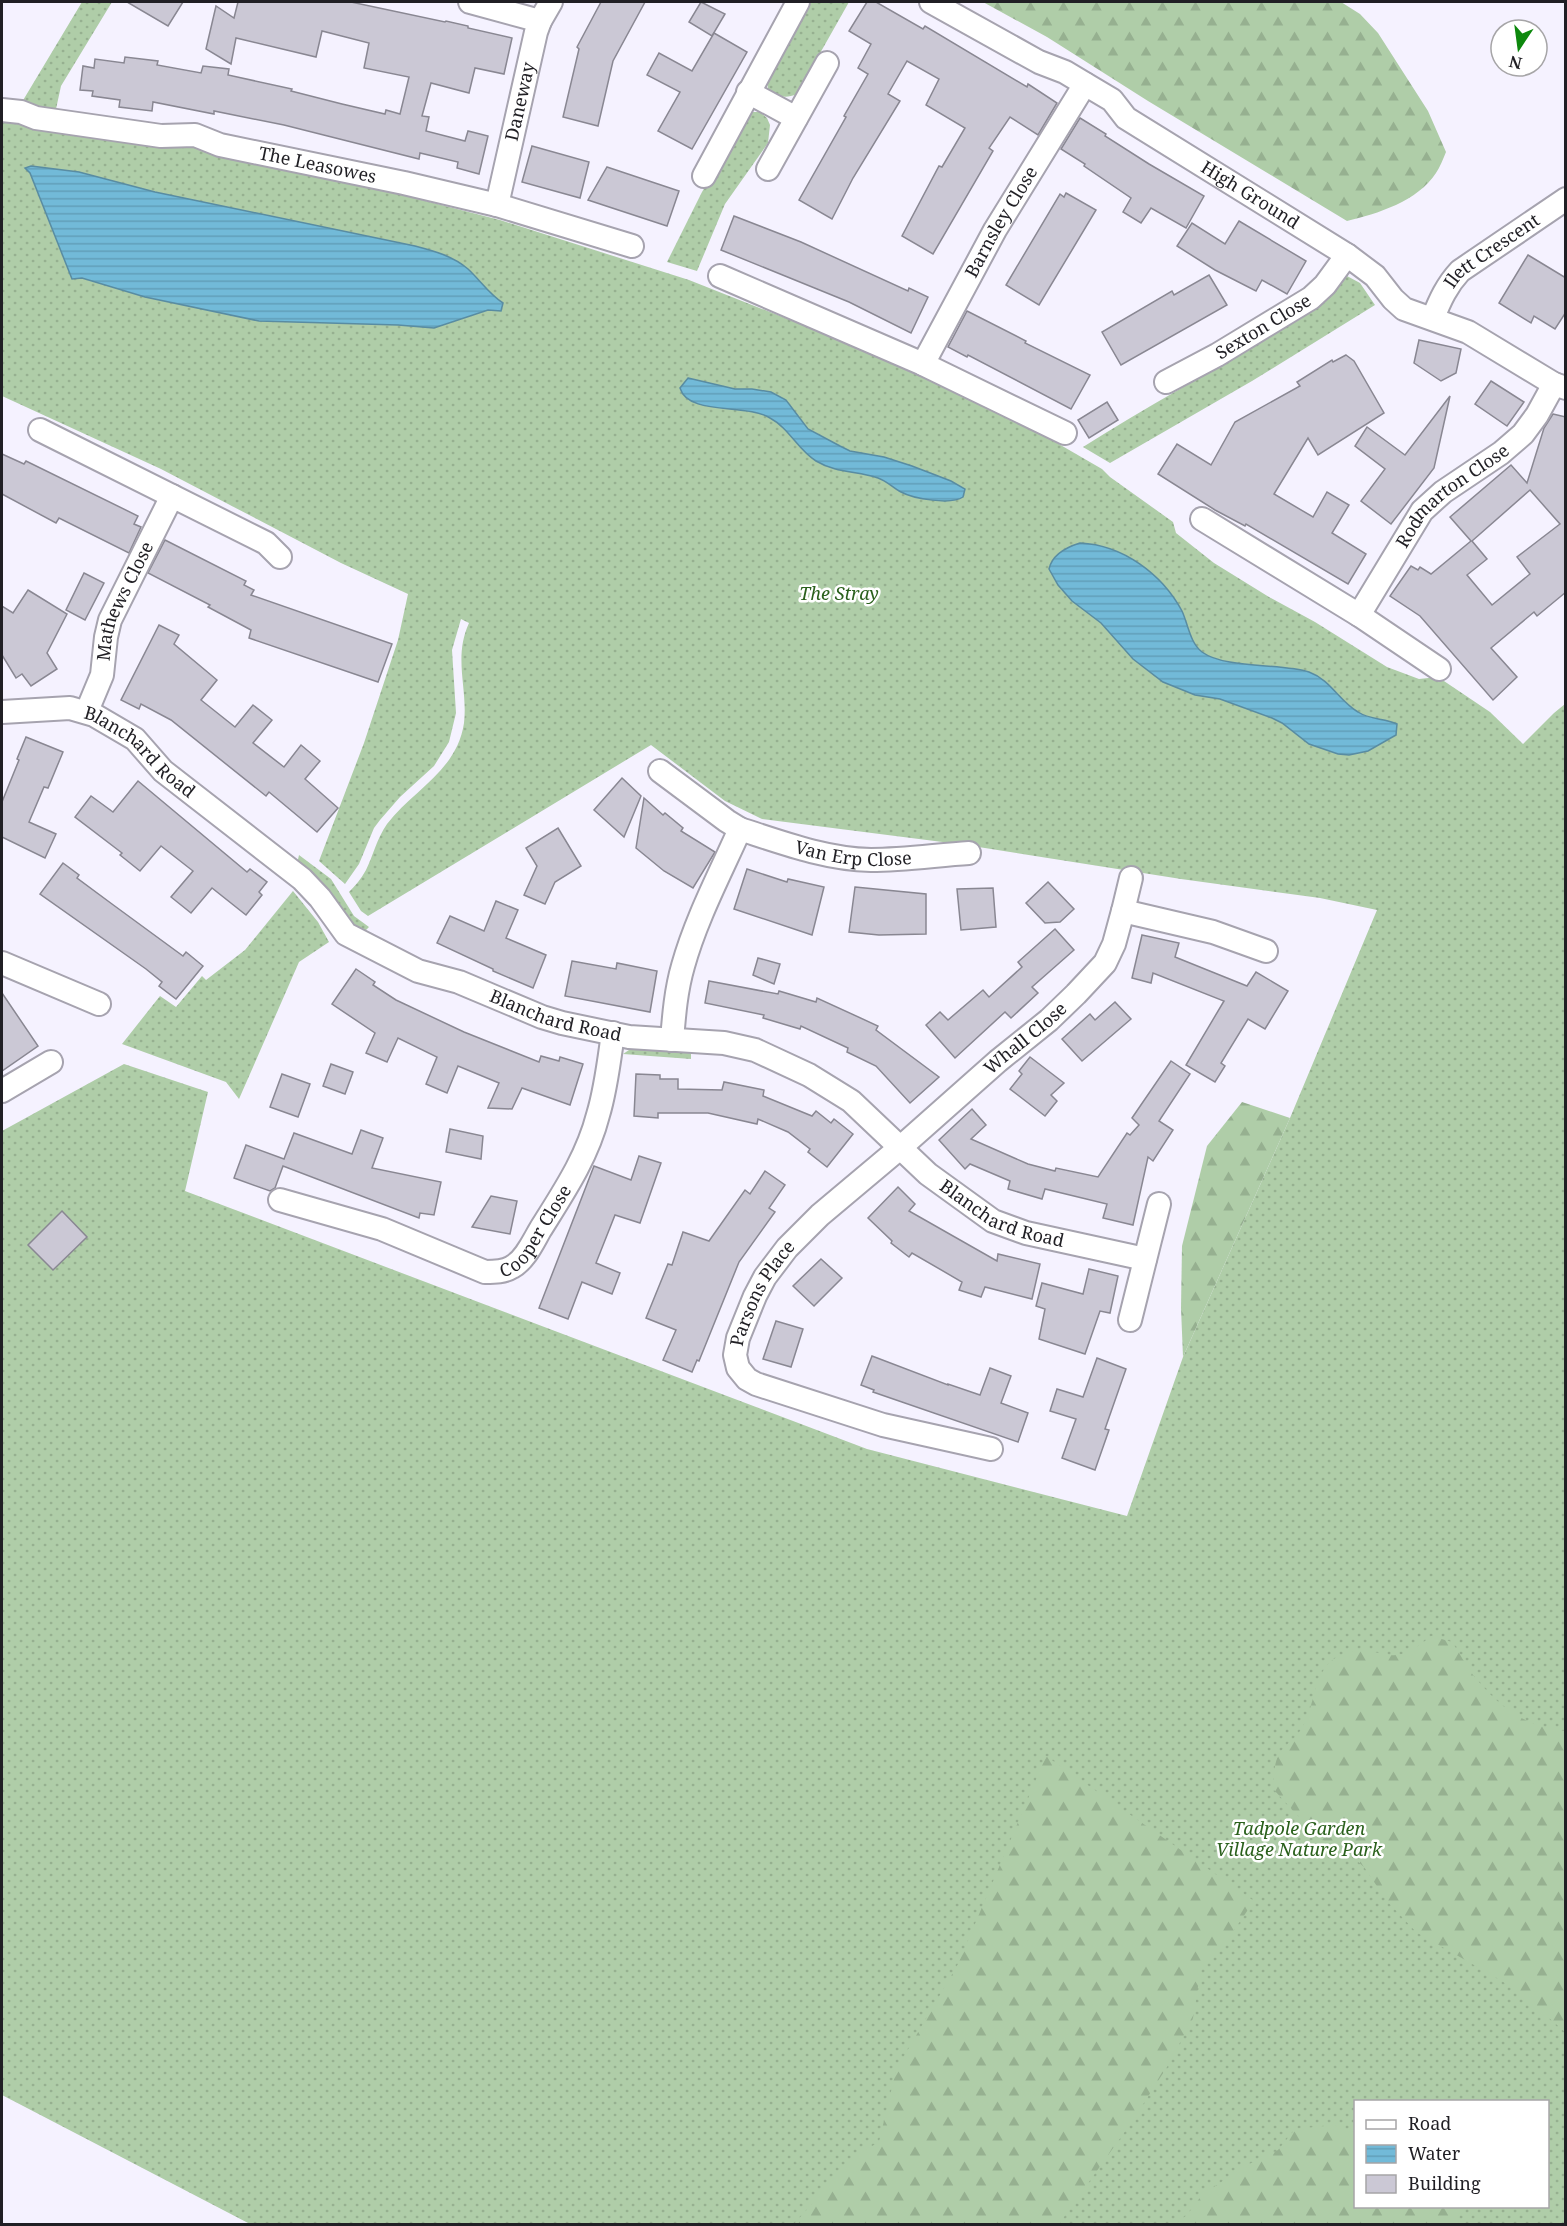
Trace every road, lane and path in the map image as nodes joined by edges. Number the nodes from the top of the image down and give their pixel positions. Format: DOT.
graph roads {
  1 [pos="551,2"];
  2 [pos="798,2"];
  3 [pos="931,2"];
  4 [pos="476,3"];
  5 [pos="540,21"];
  6 [pos="827,63"];
  7 [pos="1085,84"];
  8 [pos="748,92"];
  9 [pos="2,110"];
  10 [pos="796,118"];
  11 [pos="768,169"];
  12 [pos="704,176"];
  13 [pos="1566,199"];
  14 [pos="497,205"];
  15 [pos="632,246"];
  16 [pos="1347,255"];
  17 [pos="720,276"];
  18 [pos="1433,318"];
  19 [pos="923,364"];
  20 [pos="1166,382"];
  21 [pos="1560,386"];
  22 [pos="40,430"];
  23 [pos="1065,434"];
  24 [pos="172,496"];
  25 [pos="1202,519"];
  26 [pos="280,556"];
  27 [pos="1359,615"];
  28 [pos="1439,669"];
  29 [pos="87,711"];
  30 [pos="2,712"];
  31 [pos="660,771"];
  32 [pos="740,829"];
  33 [pos="969,853"];
  34 [pos="1131,878"];
  35 [pos="1123,911"];
  36 [pos="1266,951"];
  37 [pos="2,963"];
  38 [pos="99,1004"];
  39 [pos="613,1033"];
  40 [pos="672,1040"];
  41 [pos="51,1062"];
  42 [pos="2,1091"];
  43 [pos="901,1147"];
  44 [pos="280,1200"];
  45 [pos="1159,1204"];
  46 [pos="1145,1259"];
  47 [pos="1130,1320"];
  48 [pos="991,1449"];
  1 -- 5 [label="street, Daneway"];
  2 -- 8 [label="street"];
  3 -- 7 [label="street, High Ground"];
  4 -- 5 [label="street"];
  5 -- 14 [label="street, Daneway"];
  6 -- 10 [label="street"];
  7 -- 16 [label="street, High Ground"];
  7 -- 19 [label="street, Barnsley Close"];
  8 -- 10 [label="street"];
  8 -- 12 [label="street"];
  9 -- 14 [label="street, The Leasowes"];
  10 -- 11 [label="street"];
  13 -- 18 [label="street, Ilett Crescent"];
  14 -- 15 [label="street, The Leasowes"];
  16 -- 18 [label="street, High Ground"];
  16 -- 20 [label="street, Sexton Close"];
  17 -- 19 [label="street"];
  18 -- 21 [label="street, High Ground"];
  19 -- 23 [label="street"];
  21 -- 27 [label="street, Rodmarton Close"];
  22 -- 24 [label="street"];
  24 -- 26 [label="street"];
  24 -- 29 [label="street, Mathews Close"];
  25 -- 27 [label="street"];
  27 -- 28 [label="street"];
  29 -- 30 [label="street, Blanchard Road"];
  29 -- 39 [label="street, Blanchard Road"];
  31 -- 32 [label="street, Van Erp Close"];
  32 -- 33 [label="street, Van Erp Close"];
  32 -- 40 [label="street"];
  34 -- 35 [label="street, Whall Close"];
  35 -- 36 [label="street"];
  35 -- 43 [label="street, Whall Close"];
  37 -- 38 [label="street"];
  39 -- 40 [label="street, Blanchard Road"];
  39 -- 44 [label="street, Cooper Close"];
  40 -- 43 [label="street, Blanchard Road"];
  41 -- 42 [label="street"];
  43 -- 46 [label="street, Blanchard Road"];
  43 -- 48 [label="street, Parsons Place"];
  45 -- 46 [label="street"];
  46 -- 47 [label="street"];
}
